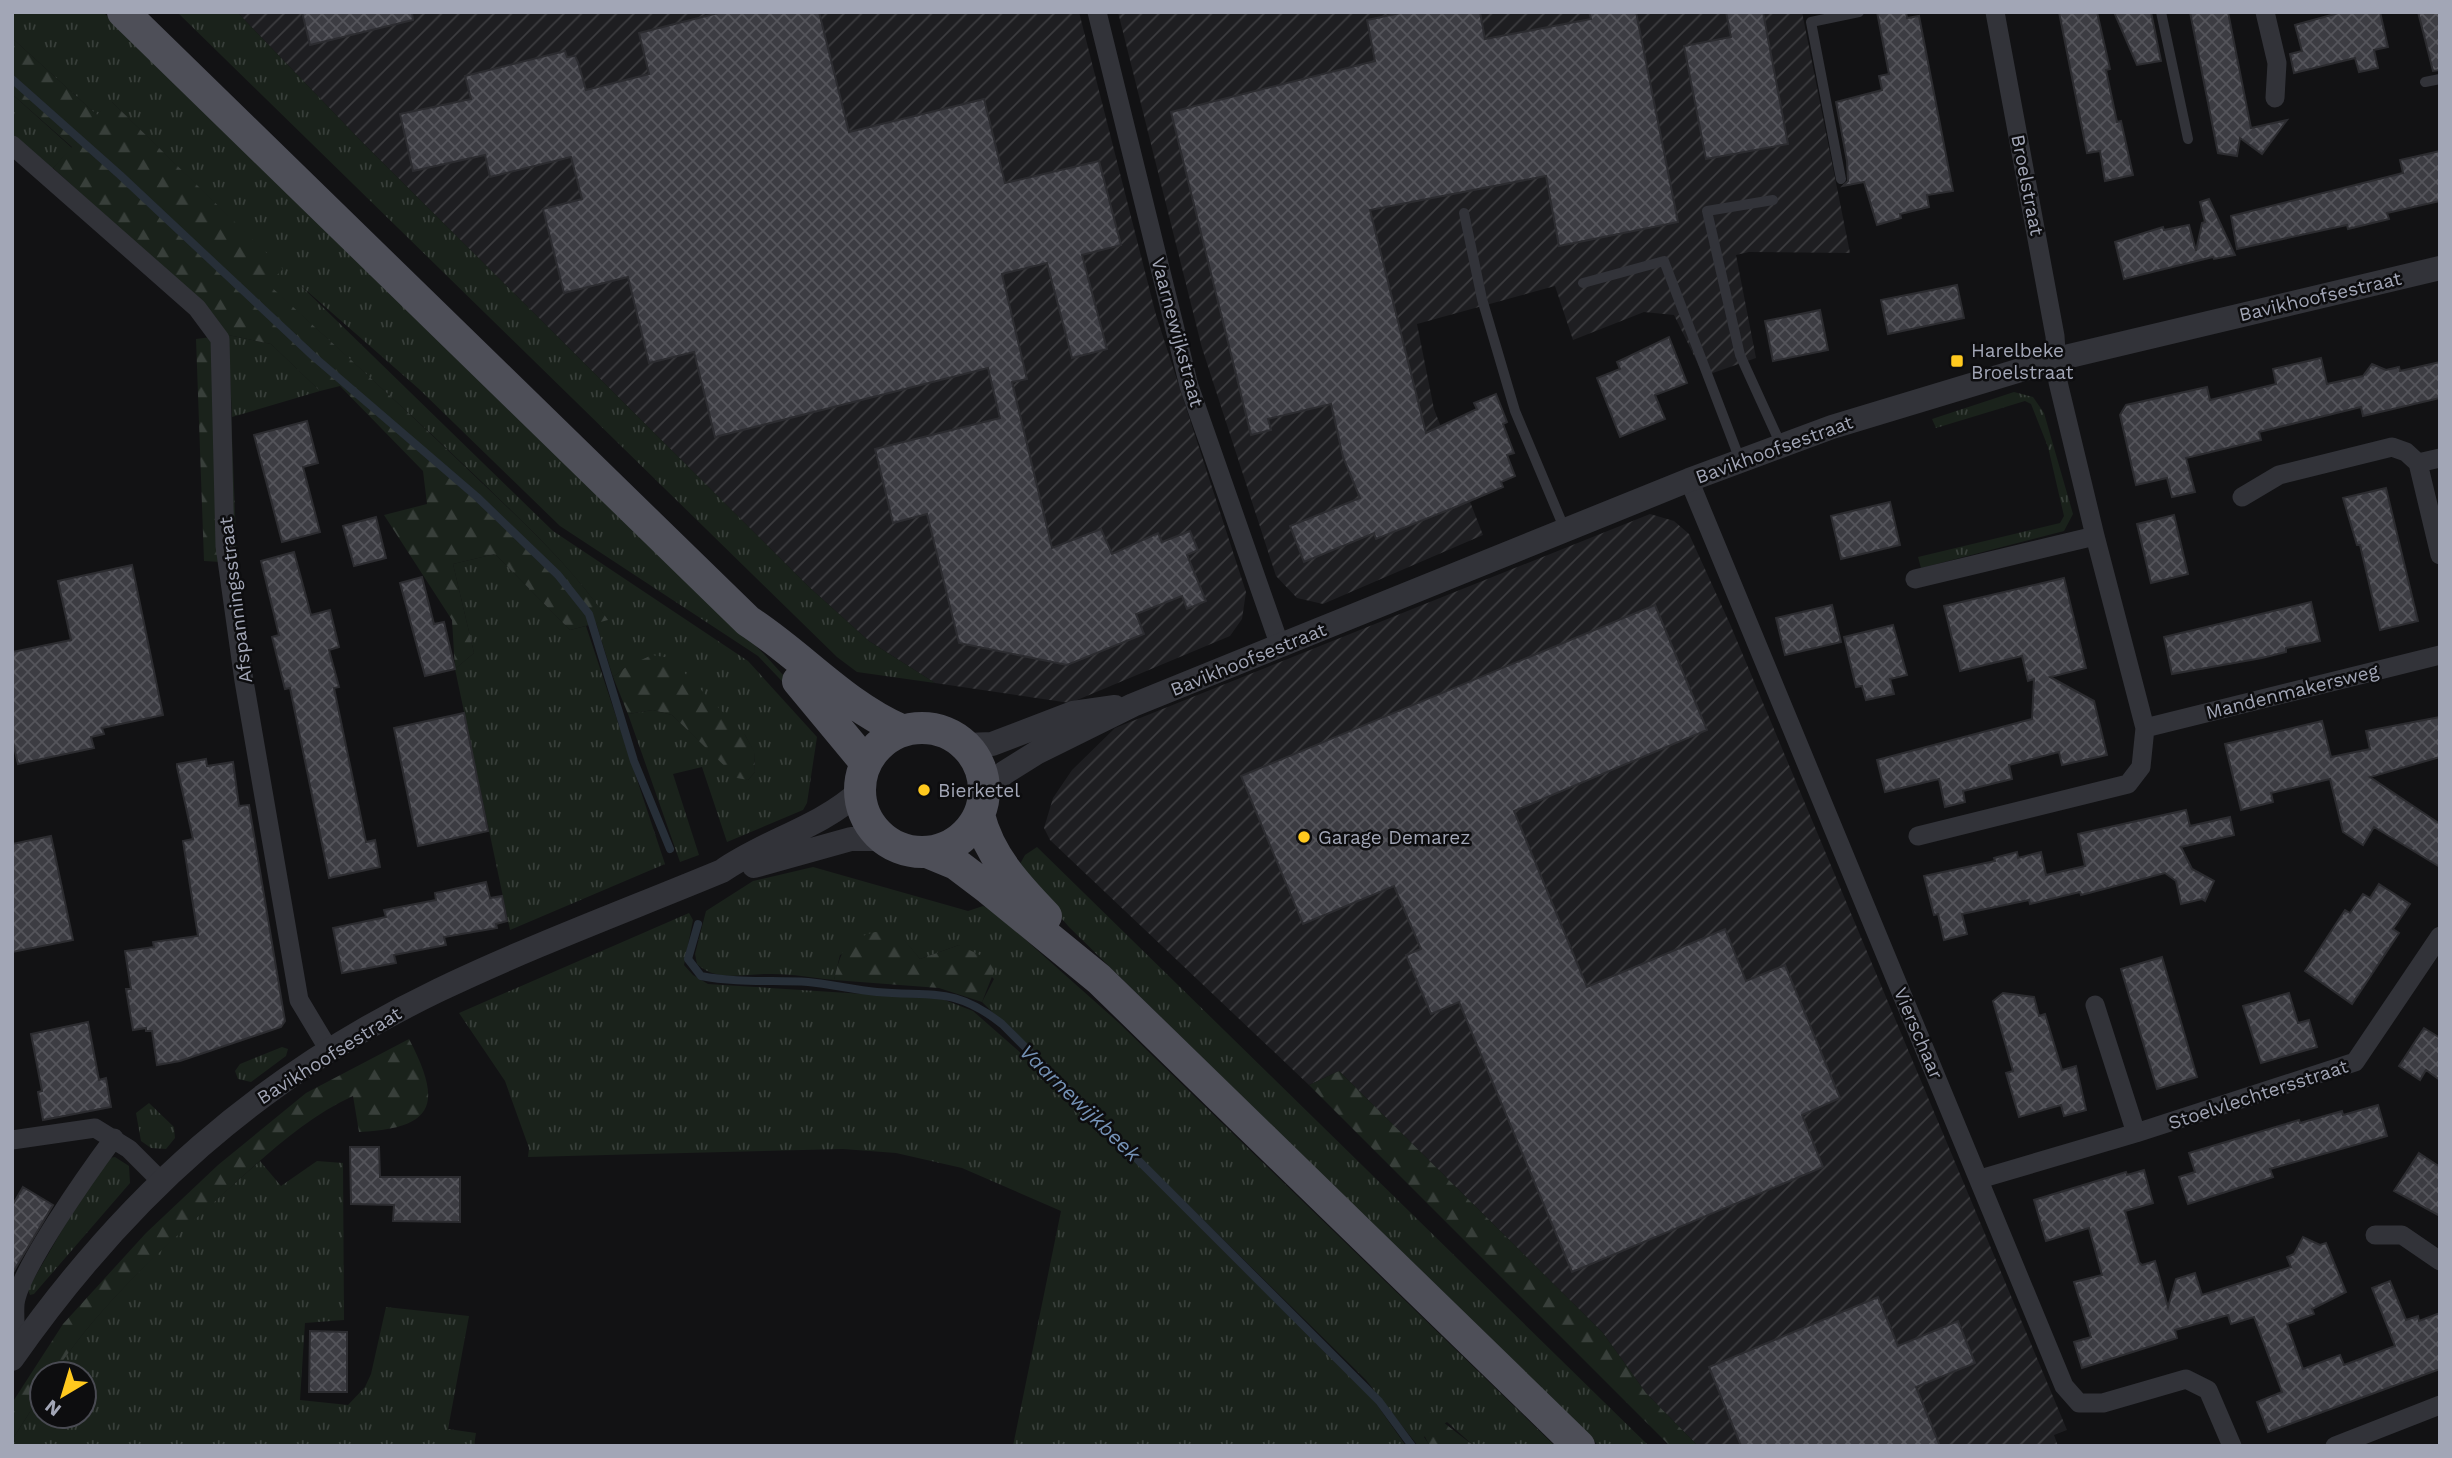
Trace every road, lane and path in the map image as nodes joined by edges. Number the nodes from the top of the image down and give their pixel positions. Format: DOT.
graph roads {
  1 [pos="123,12"];
  2 [pos="1097,12"];
  3 [pos="1859,12"];
  4 [pos="1994,12"];
  5 [pos="2161,12"];
  6 [pos="2265,12"];
  7 [pos="2440,79"];
  8 [pos="2426,82"];
  9 [pos="2275,98"];
  10 [pos="2188,139"];
  11 [pos="12,145"];
  12 [pos="1841,179"];
  13 [pos="1773,200"];
  14 [pos="1464,213"];
  15 [pos="2440,268"];
  16 [pos="1583,283"];
  17 [pos="2057,359"];
  18 [pos="1781,446"];
  19 [pos="2440,458"];
  20 [pos="1741,461"];
  21 [pos="2418,463"];
  22 [pos="1689,480"];
  23 [pos="2242,497"];
  24 [pos="1566,530"];
  25 [pos="2095,536"];
  26 [pos="2440,555"];
  27 [pos="1915,579"];
  28 [pos="748,621"];
  29 [pos="1280,646"];
  30 [pos="2440,656"];
  31 [pos="1133,705"];
  32 [pos="2145,728"];
  33 [pos="901,730"];
  34 [pos="965,746"];
  35 [pos="863,777"];
  36 [pos="982,804"];
  37 [pos="1918,836"];
  38 [pos="884,839"];
  39 [pos="927,852"];
  40 [pos="722,871"];
  41 [pos="2440,936"];
  42 [pos="1099,979"];
  43 [pos="2095,1005"];
  44 [pos="329,1050"];
  45 [pos="2136,1133"];
  46 [pos="114,1138"];
  47 [pos="12,1140"];
  48 [pos="1980,1178"];
  49 [pos="161,1181"];
  50 [pos="2375,1236"];
  51 [pos="2440,1261"];
  52 [pos="15,1356"];
  53 [pos="2440,1405"];
  54 [pos="1579,1446"];
  55 [pos="2232,1446"];
  56 [pos="2335,1446"];
  1 -- 28 [label="main road"];
  2 -- 29 [label="street, Vaarnewijkstraat"];
  3 -- 12 [label="lane"];
  4 -- 17 [label="street, Broelstraat"];
  5 -- 10 [label="lane"];
  6 -- 9 [label="street"];
  7 -- 8 [label="lane"];
  11 -- 44 [label="street, Afspanningsstraat"];
  13 -- 18 [label="lane"];
  14 -- 24 [label="lane"];
  15 -- 17 [label="street, Bavikhoofsestraat"];
  16 -- 20 [label="lane"];
  17 -- 18 [label="street, Bavikhoofsestraat"];
  17 -- 25 [label="street"];
  18 -- 20 [label="street, Bavikhoofsestraat"];
  19 -- 21 [label="street"];
  20 -- 22 [label="street, Bavikhoofsestraat"];
  21 -- 23 [label="street"];
  21 -- 26 [label="street"];
  22 -- 24 [label="street, Bavikhoofsestraat"];
  22 -- 48 [label="street, Vierschaar"];
  24 -- 29 [label="street, Bavikhoofsestraat"];
  25 -- 27 [label="street"];
  25 -- 32 [label="street"];
  28 -- 33 [label="main road"];
  28 -- 35 [label="main road"];
  29 -- 31 [label="street, Bavikhoofsestraat"];
  30 -- 32 [label="street, Mandenmakersweg"];
  31 -- 34 [label="street, Bavikhoofsestraat"];
  31 -- 36 [label="street, Bavikhoofsestraat"];
  32 -- 37 [label="street"];
  33 -- 34 [label="main road"];
  33 -- 35 [label="main road"];
  34 -- 36 [label="main road"];
  35 -- 38 [label="main road"];
  35 -- 40 [label="street, Bavikhoofsestraat"];
  36 -- 39 [label="main road"];
  36 -- 42 [label="main road"];
  38 -- 39 [label="main road"];
  38 -- 40 [label="street, Bavikhoofsestraat"];
  39 -- 42 [label="main road"];
  40 -- 44 [label="street, Bavikhoofsestraat"];
  41 -- 45 [label="street, Stoelvlechtersstraat"];
  42 -- 54 [label="main road"];
  43 -- 45 [label="street"];
  44 -- 49 [label="street, Bavikhoofsestraat"];
  45 -- 48 [label="street, Stoelvlechtersstraat"];
  46 -- 47 [label="street"];
  46 -- 49 [label="street"];
  46 -- 52 [label="street, Bavikhoofsestraat"];
  48 -- 55 [label="street, Vierschaar"];
  49 -- 52 [label="street, Bavikhoofsestraat"];
  50 -- 51 [label="street"];
  53 -- 56 [label="street"];
}
